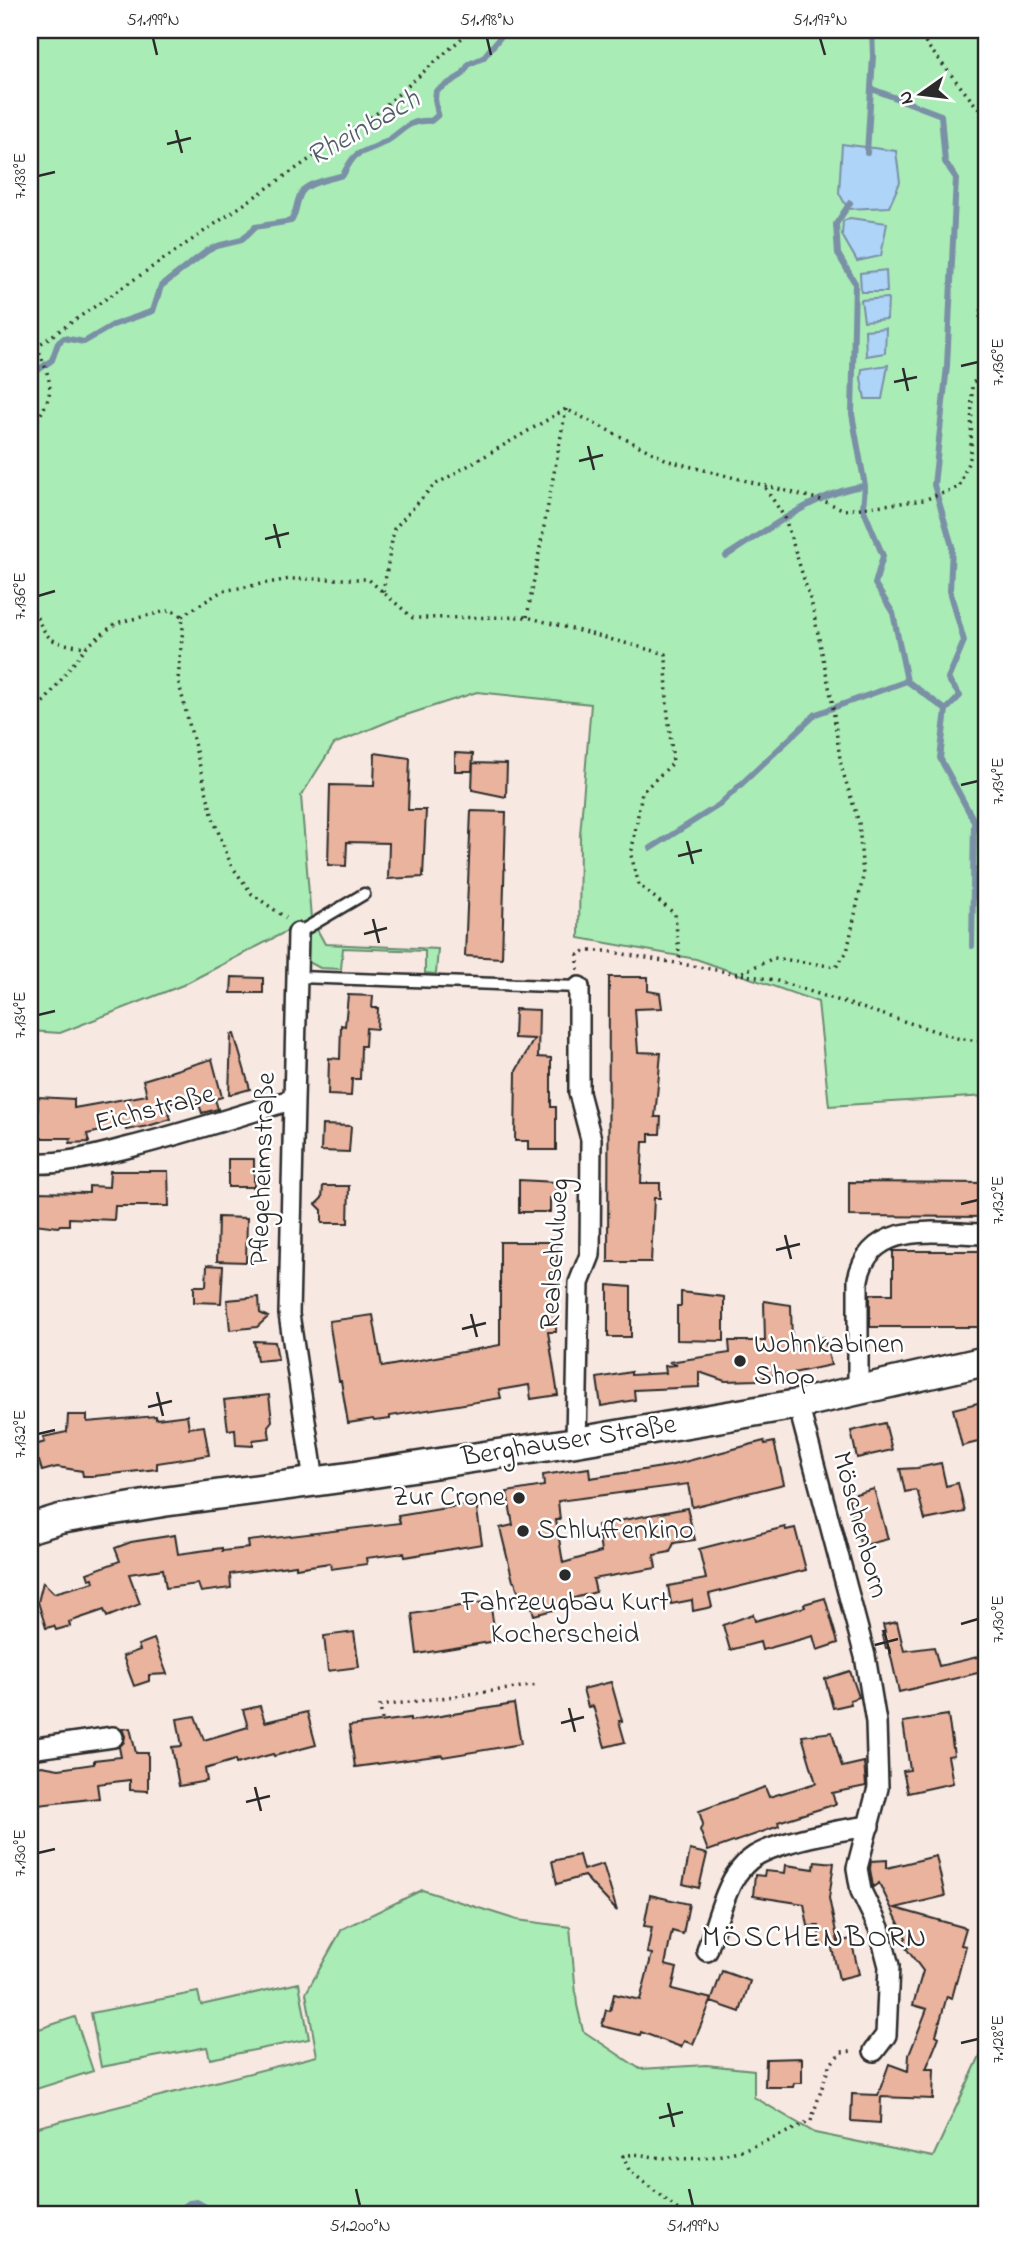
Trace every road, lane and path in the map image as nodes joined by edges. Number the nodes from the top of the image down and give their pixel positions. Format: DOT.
graph roads {
  1 [pos="471,30"];
  2 [pos="918,30"];
  3 [pos="986,118"];
  4 [pos="986,305"];
  5 [pos="986,341"];
  6 [pos="30,346"];
  7 [pos="37,346"];
  8 [pos="986,359"];
  9 [pos="566,409"];
  10 [pos="30,432"];
  11 [pos="763,484"];
  12 [pos="383,592"];
  13 [pos="30,605"];
  14 [pos="182,616"];
  15 [pos="527,617"];
  16 [pos="86,647"];
  17 [pos="30,706"];
  18 [pos="364,894"];
  19 [pos="298,933"];
  20 [pos="680,963"];
  21 [pos="736,975"];
  22 [pos="298,977"];
  23 [pos="579,987"];
  24 [pos="986,1042"];
  25 [pos="294,1099"];
  26 [pos="30,1163"];
  27 [pos="986,1234"];
  28 [pos="986,1362"];
  29 [pos="858,1391"];
  30 [pos="798,1404"];
  31 [pos="576,1442"];
  32 [pos="314,1481"];
  33 [pos="30,1528"];
  34 [pos="538,1685"];
  35 [pos="382,1720"];
  36 [pos="113,1737"];
  37 [pos="30,1749"];
  38 [pos="869,1826"];
  39 [pos="707,1951"];
  40 [pos="874,2050"];
  41 [pos="683,2214"];
  1 -- 7 [label="path"];
  2 -- 3 [label="path"];
  4 -- 5 [label="path"];
  6 -- 7 [label="path"];
  7 -- 10 [label="path"];
  8 -- 11 [label="path"];
  9 -- 11 [label="path"];
  9 -- 12 [label="path"];
  9 -- 15 [label="path"];
  11 -- 21 [label="path"];
  12 -- 14 [label="path"];
  12 -- 15 [label="path"];
  13 -- 16 [label="path"];
  14 -- 16 [label="path"];
  14 -- 19 [label="path"];
  15 -- 20 [label="path"];
  16 -- 17 [label="path"];
  18 -- 19 [label="lane"];
  19 -- 22 [label="street, Pflegeheimstraße"];
  20 -- 21 [label="path"];
  20 -- 23 [label="path"];
  21 -- 24 [label="path"];
  22 -- 23 [label="lane"];
  22 -- 25 [label="street, Pflegeheimstraße"];
  23 -- 31 [label="street, Realschulweg"];
  25 -- 26 [label="street, Eichstraße"];
  25 -- 32 [label="street, Pflegeheimstraße"];
  27 -- 29 [label="street"];
  28 -- 29 [label="street, Berghauser Straße"];
  29 -- 30 [label="street, Berghauser Straße"];
  30 -- 31 [label="street, Berghauser Straße"];
  30 -- 38 [label="street, Möschenborn"];
  31 -- 32 [label="street, Berghauser Straße"];
  32 -- 33 [label="street, Berghauser Straße"];
  34 -- 35 [label="path"];
  36 -- 37 [label="street"];
  38 -- 39 [label="street"];
  38 -- 40 [label="street, Möschenborn"];
  40 -- 41 [label="path"];
}
